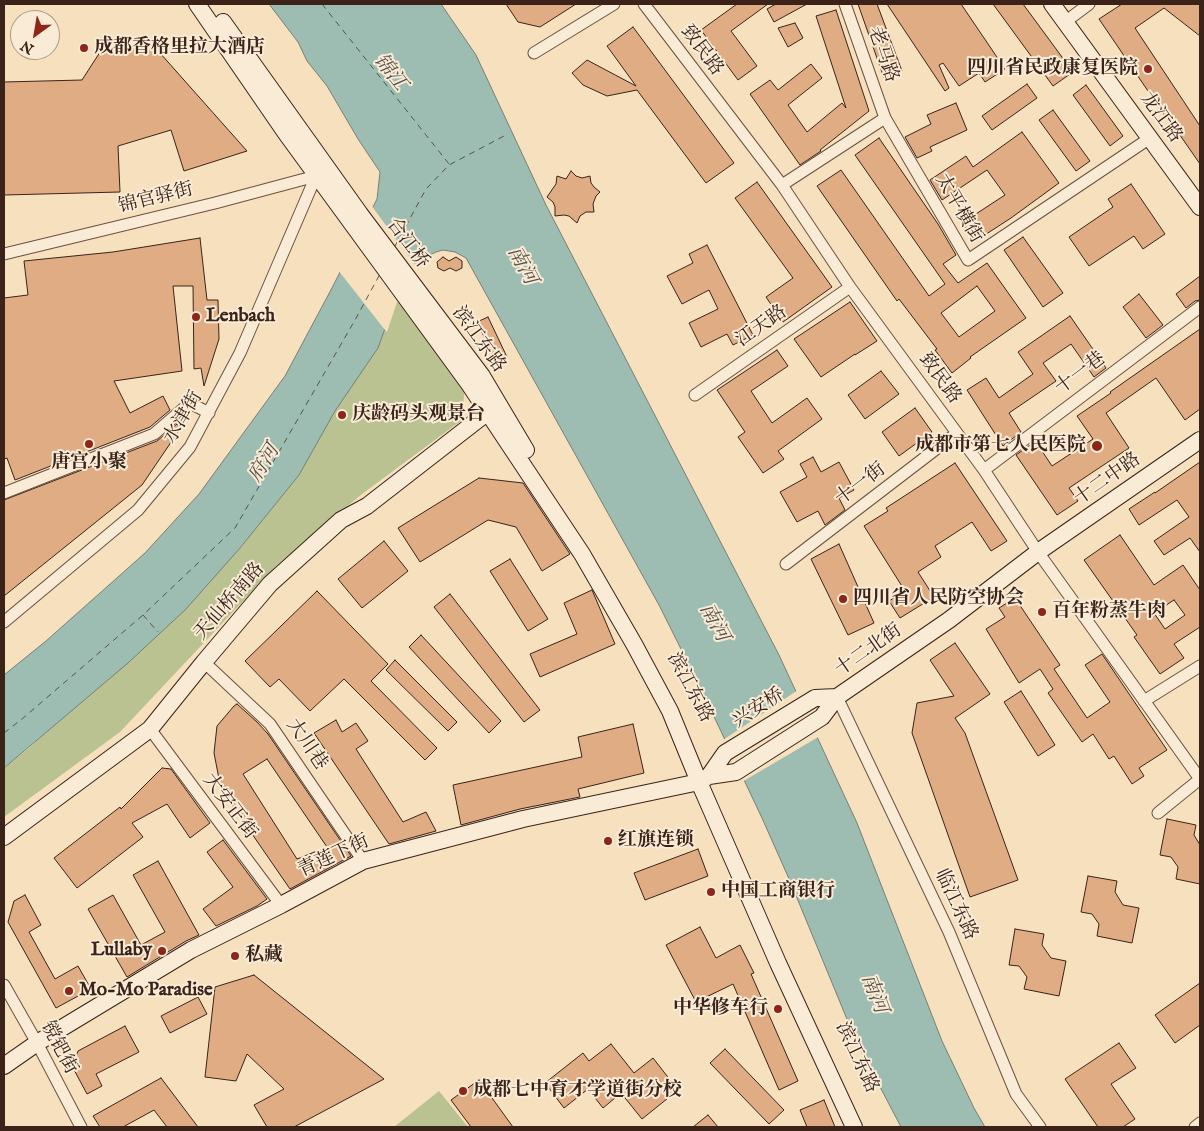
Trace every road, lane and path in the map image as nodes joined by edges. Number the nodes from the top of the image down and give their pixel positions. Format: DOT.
graph roads {
  1 [pos="197,4"];
  2 [pos="210,4"];
  3 [pos="614,4"];
  4 [pos="644,4"];
  5 [pos="845,4"];
  6 [pos="1052,4"];
  7 [pos="1089,4"];
  8 [pos="1065,22"];
  9 [pos="534,53"];
  10 [pos="885,118"];
  11 [pos="1150,138"];
  12 [pos="316,176"];
  13 [pos="782,185"];
  14 [pos="1200,207"];
  15 [pos="357,220"];
  16 [pos="4,254"];
  17 [pos="850,287"];
  18 [pos="419,304"];
  19 [pos="1200,307"];
  20 [pos="695,395"];
  21 [pos="493,408"];
  22 [pos="209,413"];
  23 [pos="957,433"];
  24 [pos="1200,440"];
  25 [pos="984,470"];
  26 [pos="4,493"];
  27 [pos="1038,552"];
  28 [pos="786,564"];
  29 [pos="4,622"];
  30 [pos="204,662"];
  31 [pos="1200,666"];
  32 [pos="837,697"];
  33 [pos="814,698"];
  34 [pos="1144,701"];
  35 [pos="150,729"];
  36 [pos="704,779"];
  37 [pos="1200,779"];
  38 [pos="1158,813"];
  39 [pos="4,837"];
  40 [pos="363,861"];
  41 [pos="281,905"];
  42 [pos="4,985"];
  43 [pos="37,1043"];
  44 [pos="4,1066"];
  45 [pos="1200,1123"];
  46 [pos="81,1127"];
  47 [pos="854,1127"];
  48 [pos="866,1127"];
  49 [pos="1040,1127"];
  50 [pos="1195,1127"];
  1 -- 12 [label="main road"];
  2 -- 15 [label="main road"];
  3 -- 9 [label="street"];
  4 -- 13 [label="street, 致民路"];
  5 -- 10 [label="street, 老马路"];
  6 -- 8 [label="main road, 龙江路"];
  7 -- 8 [label="street"];
  8 -- 11 [label="main road, 龙江路"];
  10 -- 11 [label="street, 太平横街"];
  10 -- 13 [label="street"];
  11 -- 14 [label="main road, 龙江路"];
  12 -- 15 [label="main road"];
  12 -- 16 [label="street, 锦官驿街"];
  12 -- 22 [label="street, 水津街"];
  13 -- 17 [label="street, 致民路"];
  15 -- 18 [label="main road, 合江桥"];
  17 -- 20 [label="street, 江天路"];
  17 -- 23 [label="street, 致民路"];
  18 -- 21 [label="main road, 滨江东路"];
  19 -- 25 [label="street, 十一巷"];
  21 -- 30 [label="main road, 天仙桥南路"];
  21 -- 36 [label="main road, 滨江东路"];
  22 -- 26 [label="street"];
  22 -- 29 [label="street, 水津街"];
  23 -- 25 [label="street, 致民路"];
  23 -- 28 [label="street, 十一街"];
  24 -- 27 [label="main road, 十二中路"];
  25 -- 27 [label="street, 致民路"];
  27 -- 32 [label="main road, 十二北街"];
  27 -- 34 [label="street, 致民路"];
  30 -- 35 [label="main road, 天仙桥南路"];
  30 -- 40 [label="street, 大川巷"];
  31 -- 34 [label="street"];
  32 -- 33 [label="main road, 十二北街"];
  32 -- 36 [label="main road, 青莲下街"];
  32 -- 49 [label="street, 临江东路"];
  33 -- 36 [label="main road, 兴安桥"];
  34 -- 37 [label="street, 致民路"];
  35 -- 39 [label="main road, 天仙桥南路"];
  35 -- 41 [label="street, 大安正街"];
  36 -- 40 [label="main road, 青莲下街"];
  36 -- 47 [label="main road, 滨江东路"];
  36 -- 48 [label="main road, 滨江东路"];
  37 -- 38 [label="street"];
  40 -- 41 [label="main road, 青莲下街"];
  41 -- 43 [label="main road, 青莲下街"];
  42 -- 43 [label="street, 镋钯街"];
  43 -- 44 [label="main road, 青莲下街"];
  43 -- 46 [label="street, 镋钯街"];
  45 -- 50 [label="street"];
}
